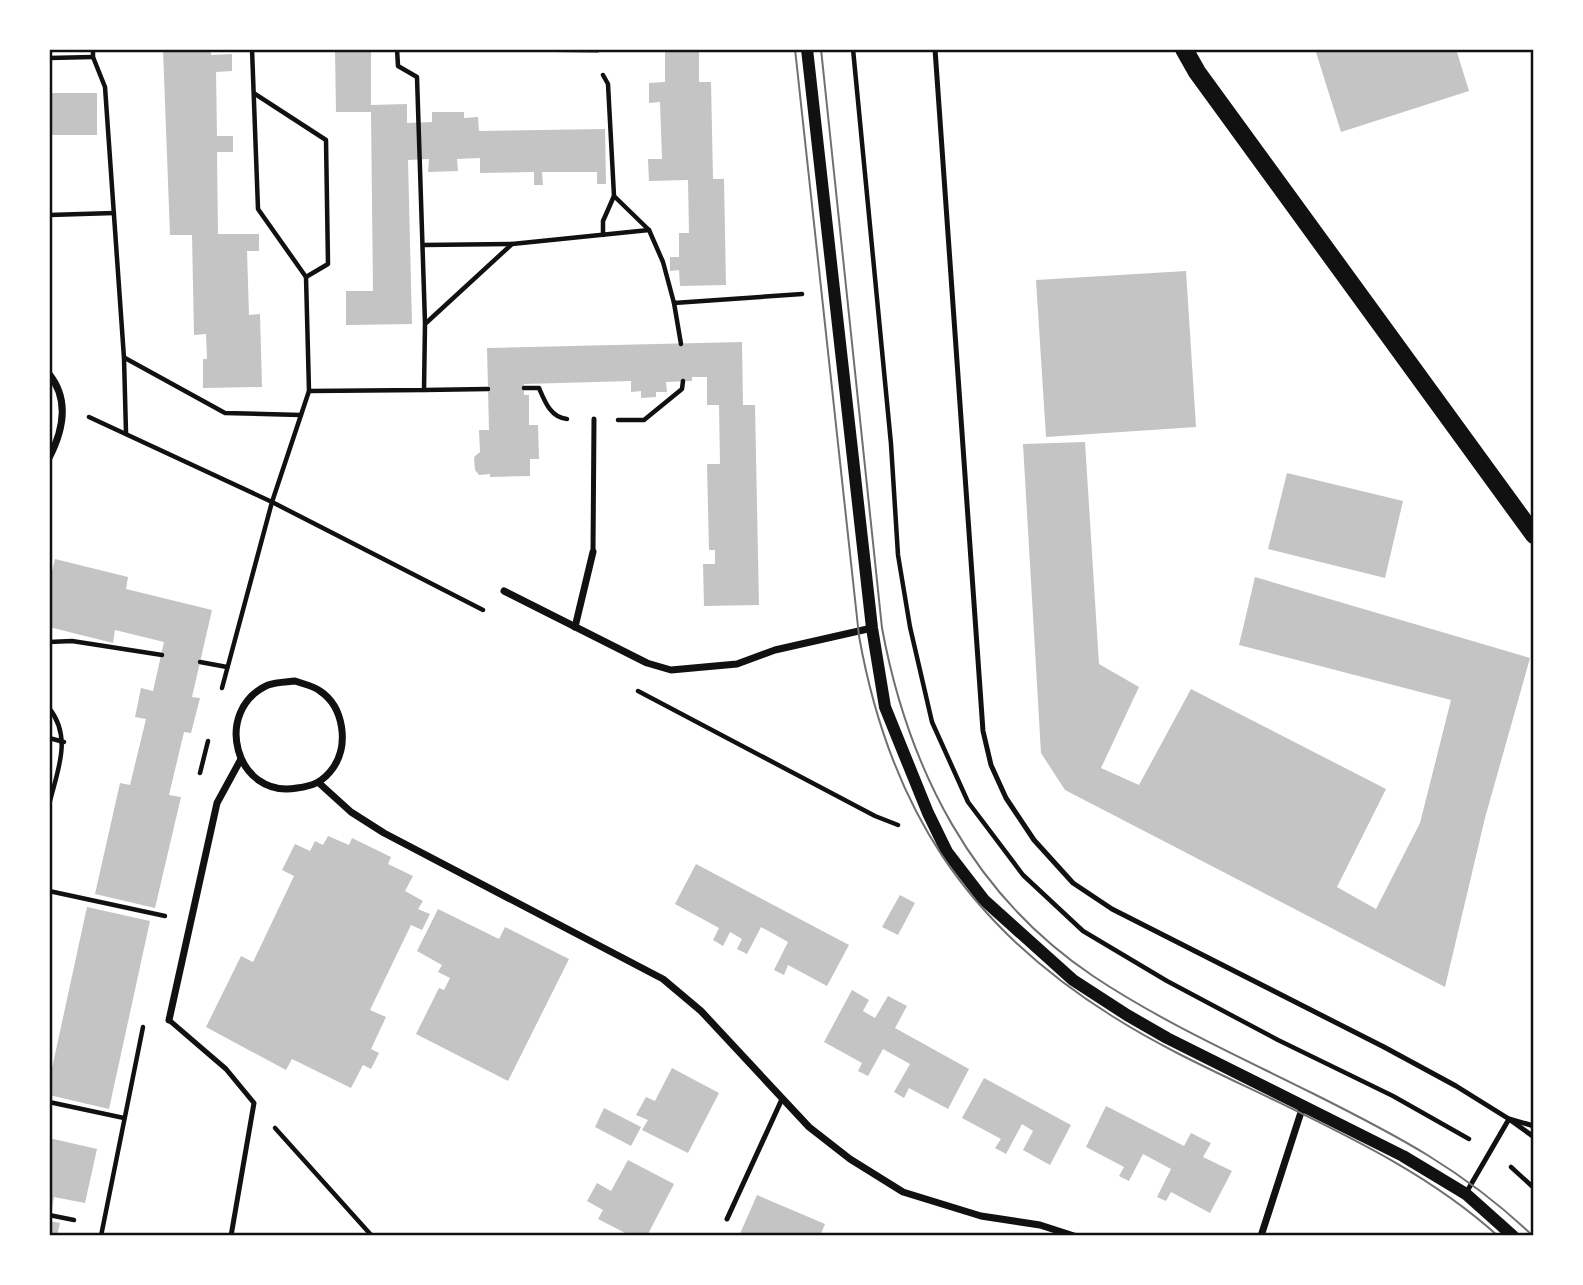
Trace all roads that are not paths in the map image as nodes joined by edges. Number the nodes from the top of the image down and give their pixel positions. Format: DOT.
graph roads {
  1 [pos="498,49"];
  2 [pos="807,49"];
  3 [pos="935,49"];
  4 [pos="1184,49"];
  5 [pos="598,50"];
  6 [pos="49,374"];
  7 [pos="594,419"];
  8 [pos="49,458"];
  9 [pos="1534,535"];
  10 [pos="593,552"];
  11 [pos="504,591"];
  12 [pos="575,627"];
  13 [pos="872,628"];
  14 [pos="240,759"];
  15 [pos="319,783"];
  16 [pos="169,1020"];
  17 [pos="782,1099"];
  18 [pos="1303,1106"];
  19 [pos="1509,1119"];
  20 [pos="1534,1126"];
  21 [pos="1534,1137"];
  22 [pos="1466,1194"];
  23 [pos="727,1219"];
  24 [pos="231,1236"];
  25 [pos="1074,1236"];
  26 [pos="1261,1236"];
  27 [pos="1513,1236"];
  1 -- 5 [label="lane"];
  2 -- 13 [label="street"];
  3 -- 19 [label="lane"];
  4 -- 9 [label="main road"];
  6 -- 8 [label="street"];
  7 -- 10 [label="lane"];
  10 -- 12 [label="street"];
  11 -- 12 [label="street"];
  12 -- 13 [label="street"];
  13 -- 18 [label="street"];
  14 -- 15 [label="street"];
  14 -- 15 [label="street"];
  14 -- 16 [label="street"];
  15 -- 17 [label="street"];
  16 -- 24 [label="lane"];
  17 -- 23 [label="lane"];
  17 -- 25 [label="street"];
  18 -- 22 [label="street"];
  18 -- 26 [label="street"];
  19 -- 20 [label="lane"];
  19 -- 21 [label="lane"];
  19 -- 22 [label="lane"];
  22 -- 27 [label="street"];
}
